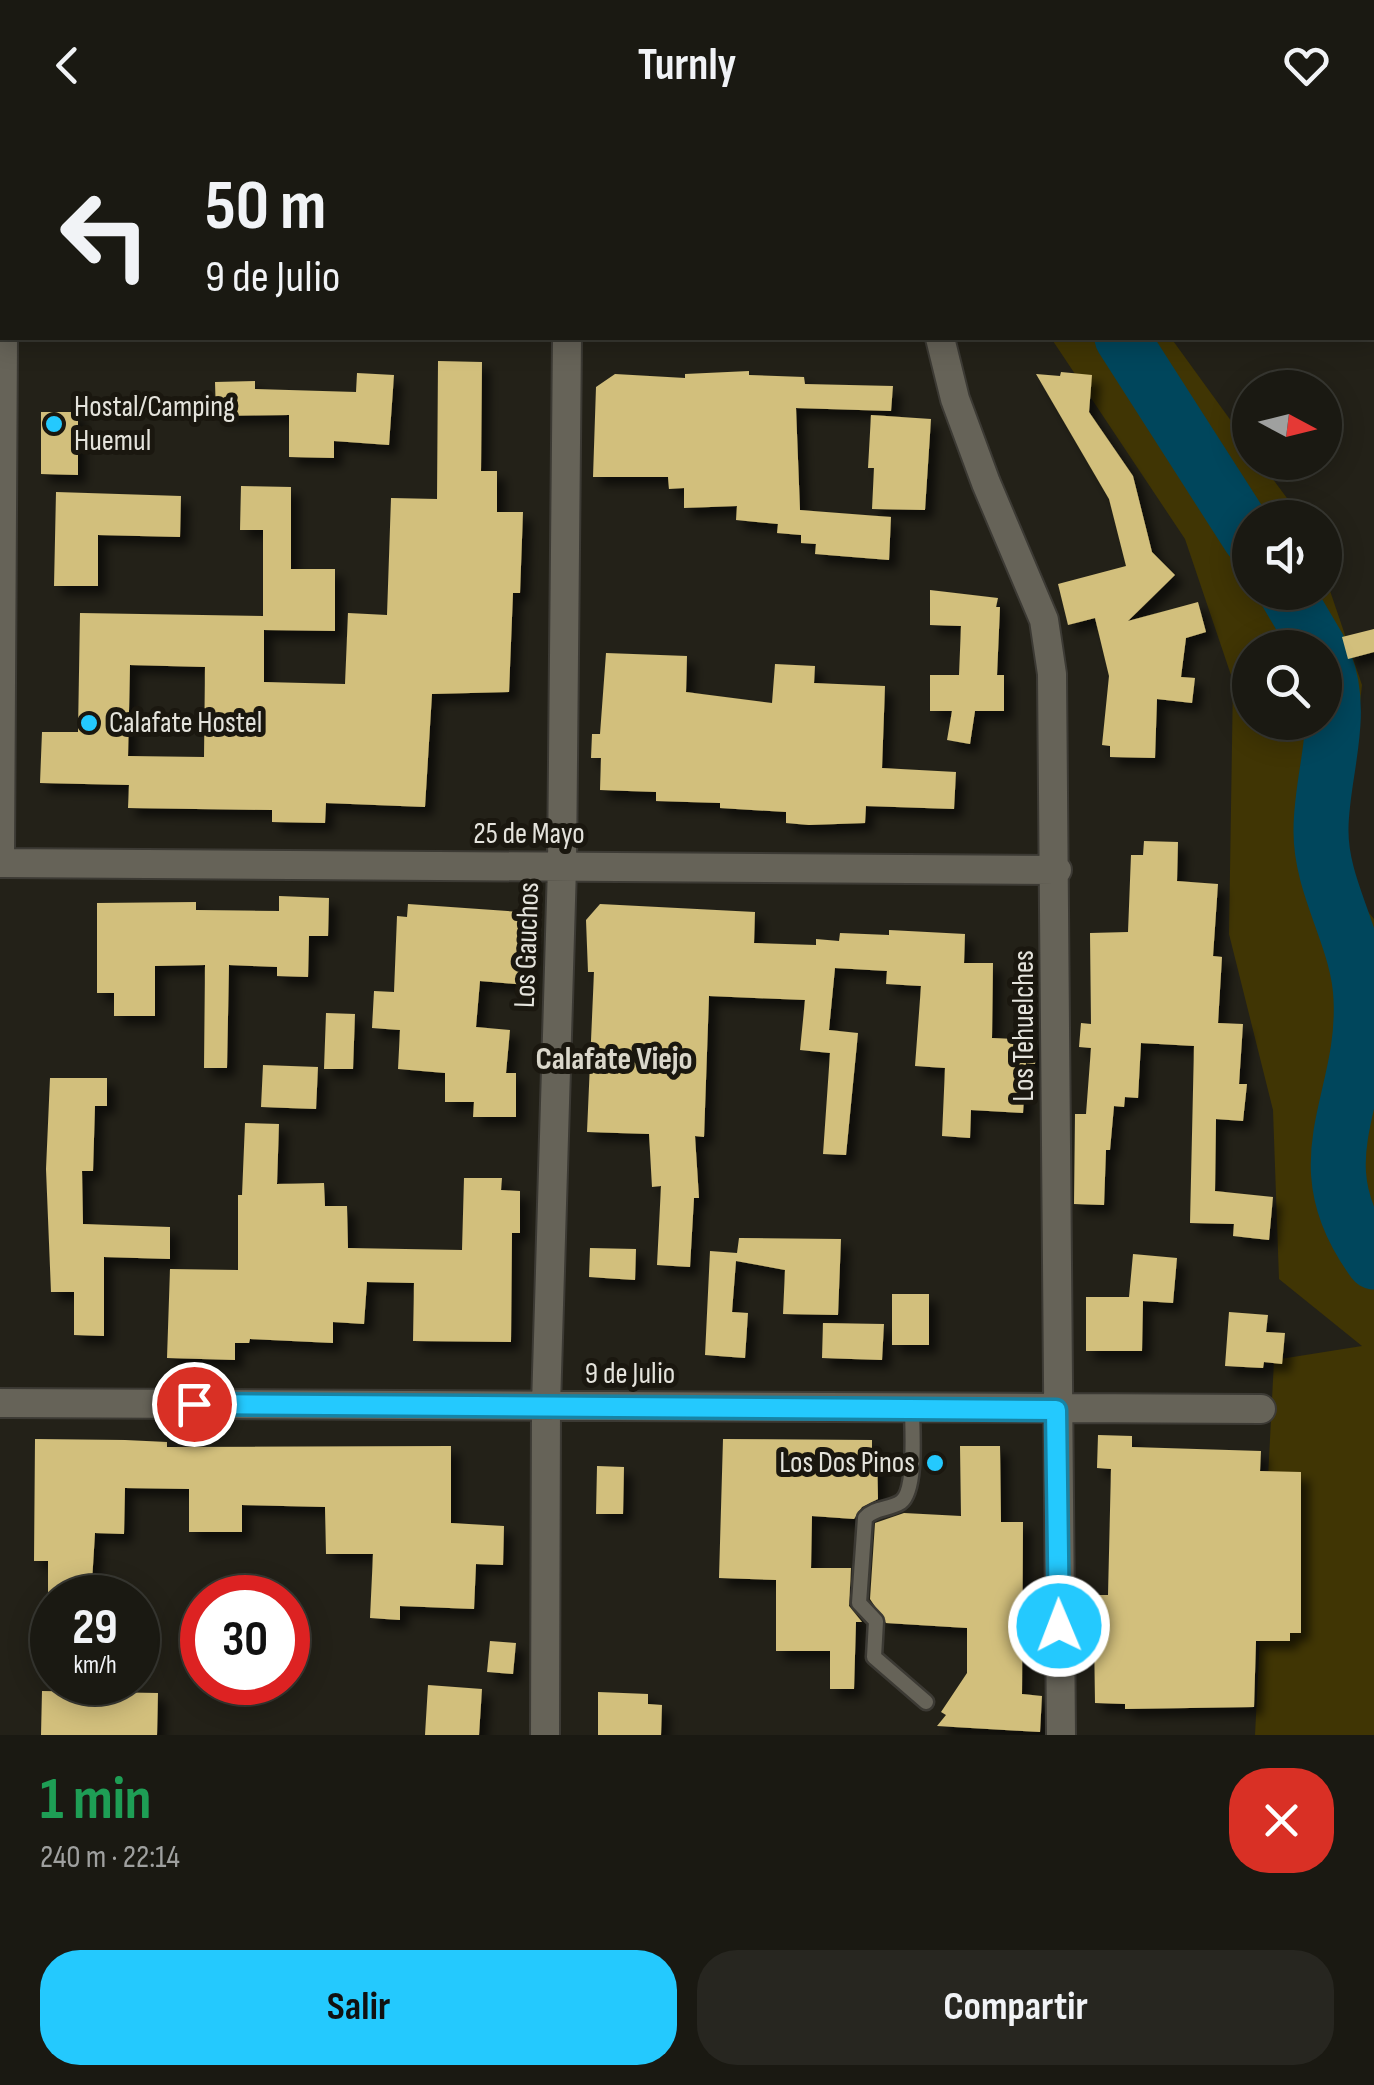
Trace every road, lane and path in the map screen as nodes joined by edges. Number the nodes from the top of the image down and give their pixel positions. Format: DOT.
graph roads {
  1 [pos="3,340"];
  2 [pos="567,340"];
  3 [pos="940,340"];
  4 [pos="0,859"];
  5 [pos="562,867"];
  6 [pos="1057,870"];
  7 [pos="0,1403"];
  8 [pos="546,1406"];
  9 [pos="912,1408"];
  10 [pos="1260,1409"];
  11 [pos="1056,1410"];
  12 [pos="926,1702"];
  13 [pos="545,1735"];
  14 [pos="1061,1735"];
  1 -- 4 [label="street"];
  2 -- 5 [label="street, Los Gauchos"];
  3 -- 6 [label="street, Los Tehuelches"];
  4 -- 5 [label="street, 25 de Mayo"];
  5 -- 6 [label="street, 25 de Mayo"];
  5 -- 8 [label="street, Los Gauchos"];
  6 -- 11 [label="street, Los Tehuelches"];
  7 -- 8 [label="street, 9 de Julio"];
  8 -- 9 [label="street, 9 de Julio"];
  8 -- 13 [label="street, Los Gauchos"];
  9 -- 11 [label="street, 9 de Julio"];
  9 -- 12 [label="lane"];
  10 -- 11 [label="street, 9 de Julio"];
  11 -- 14 [label="street, Los Tehuelches"];
}
